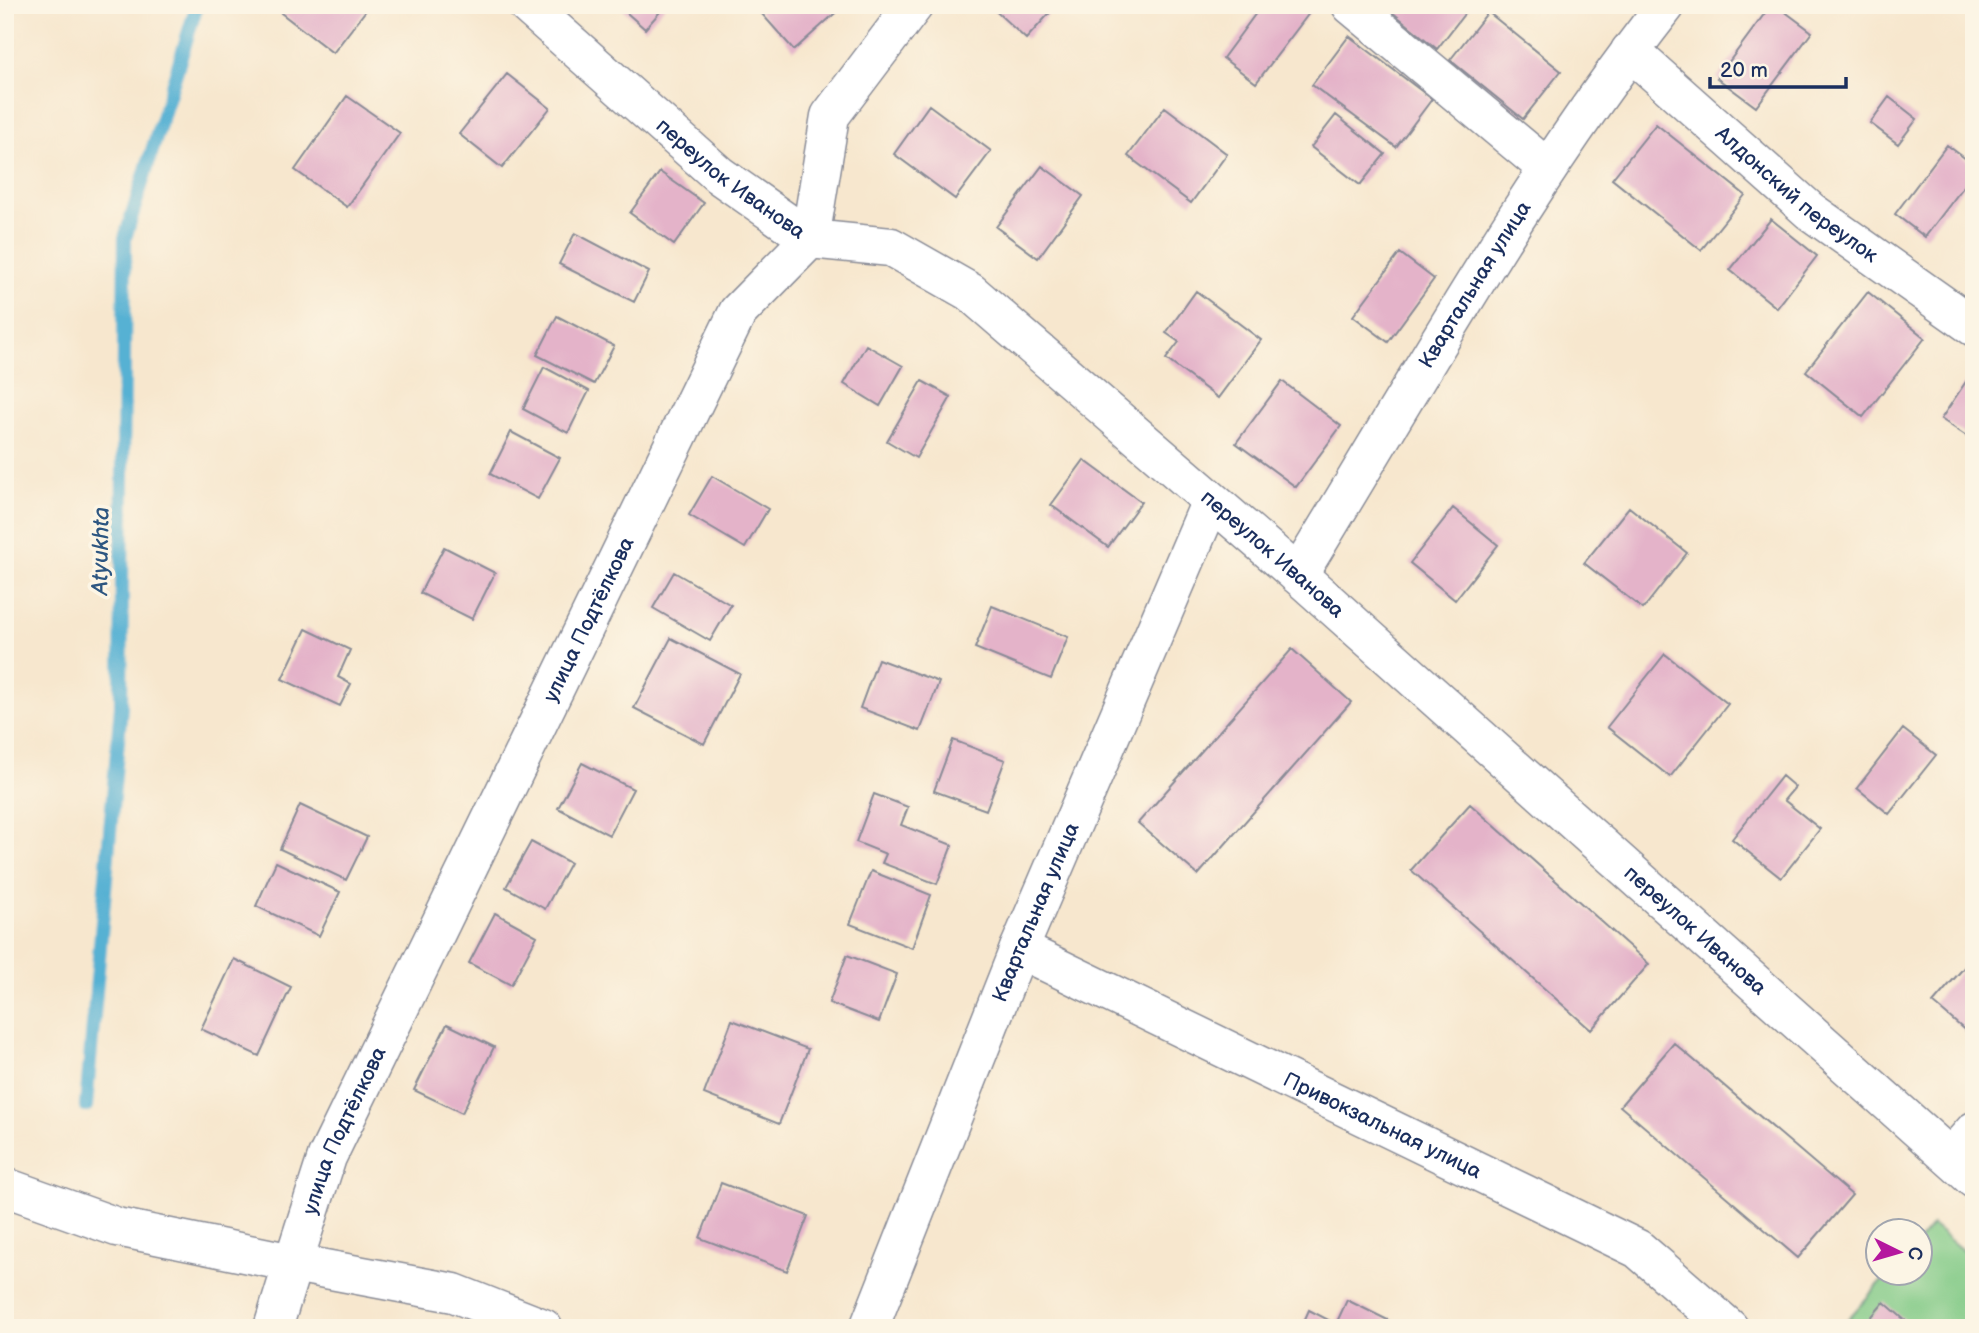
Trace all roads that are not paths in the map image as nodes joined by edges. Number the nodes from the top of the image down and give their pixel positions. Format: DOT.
graph roads {
  1 [pos="527,5"];
  2 [pos="914,5"];
  3 [pos="1351,5"];
  4 [pos="1666,5"];
  5 [pos="1630,51"];
  6 [pos="1547,168"];
  7 [pos="810,239"];
  8 [pos="1974,327"];
  9 [pos="1211,501"];
  10 [pos="1298,575"];
  11 [pos="1019,949"];
  12 [pos="1966,1156"];
  13 [pos="5,1187"];
  14 [pos="292,1263"];
  15 [pos="273,1328"];
  16 [pos="543,1328"];
  17 [pos="869,1328"];
  18 [pos="1729,1328"];
  1 -- 7 [label="main road, переулок Иванова"];
  2 -- 7 [label="main road"];
  3 -- 6 [label="main road"];
  4 -- 5 [label="main road, Квартальная улица"];
  5 -- 6 [label="main road, Квартальная улица"];
  5 -- 8 [label="main road, Алдонский переулок"];
  6 -- 10 [label="main road, Квартальная улица"];
  7 -- 9 [label="main road, переулок Иванова"];
  7 -- 14 [label="main road, улица Подтёлкова"];
  9 -- 10 [label="main road, переулок Иванова"];
  9 -- 11 [label="main road, Квартальная улица"];
  10 -- 12 [label="main road, переулок Иванова"];
  11 -- 17 [label="main road, Квартальная улица"];
  11 -- 18 [label="main road, Привокзальная улица"];
  13 -- 14 [label="main road"];
  14 -- 15 [label="main road, улица Подтёлкова"];
  14 -- 16 [label="main road"];
}
